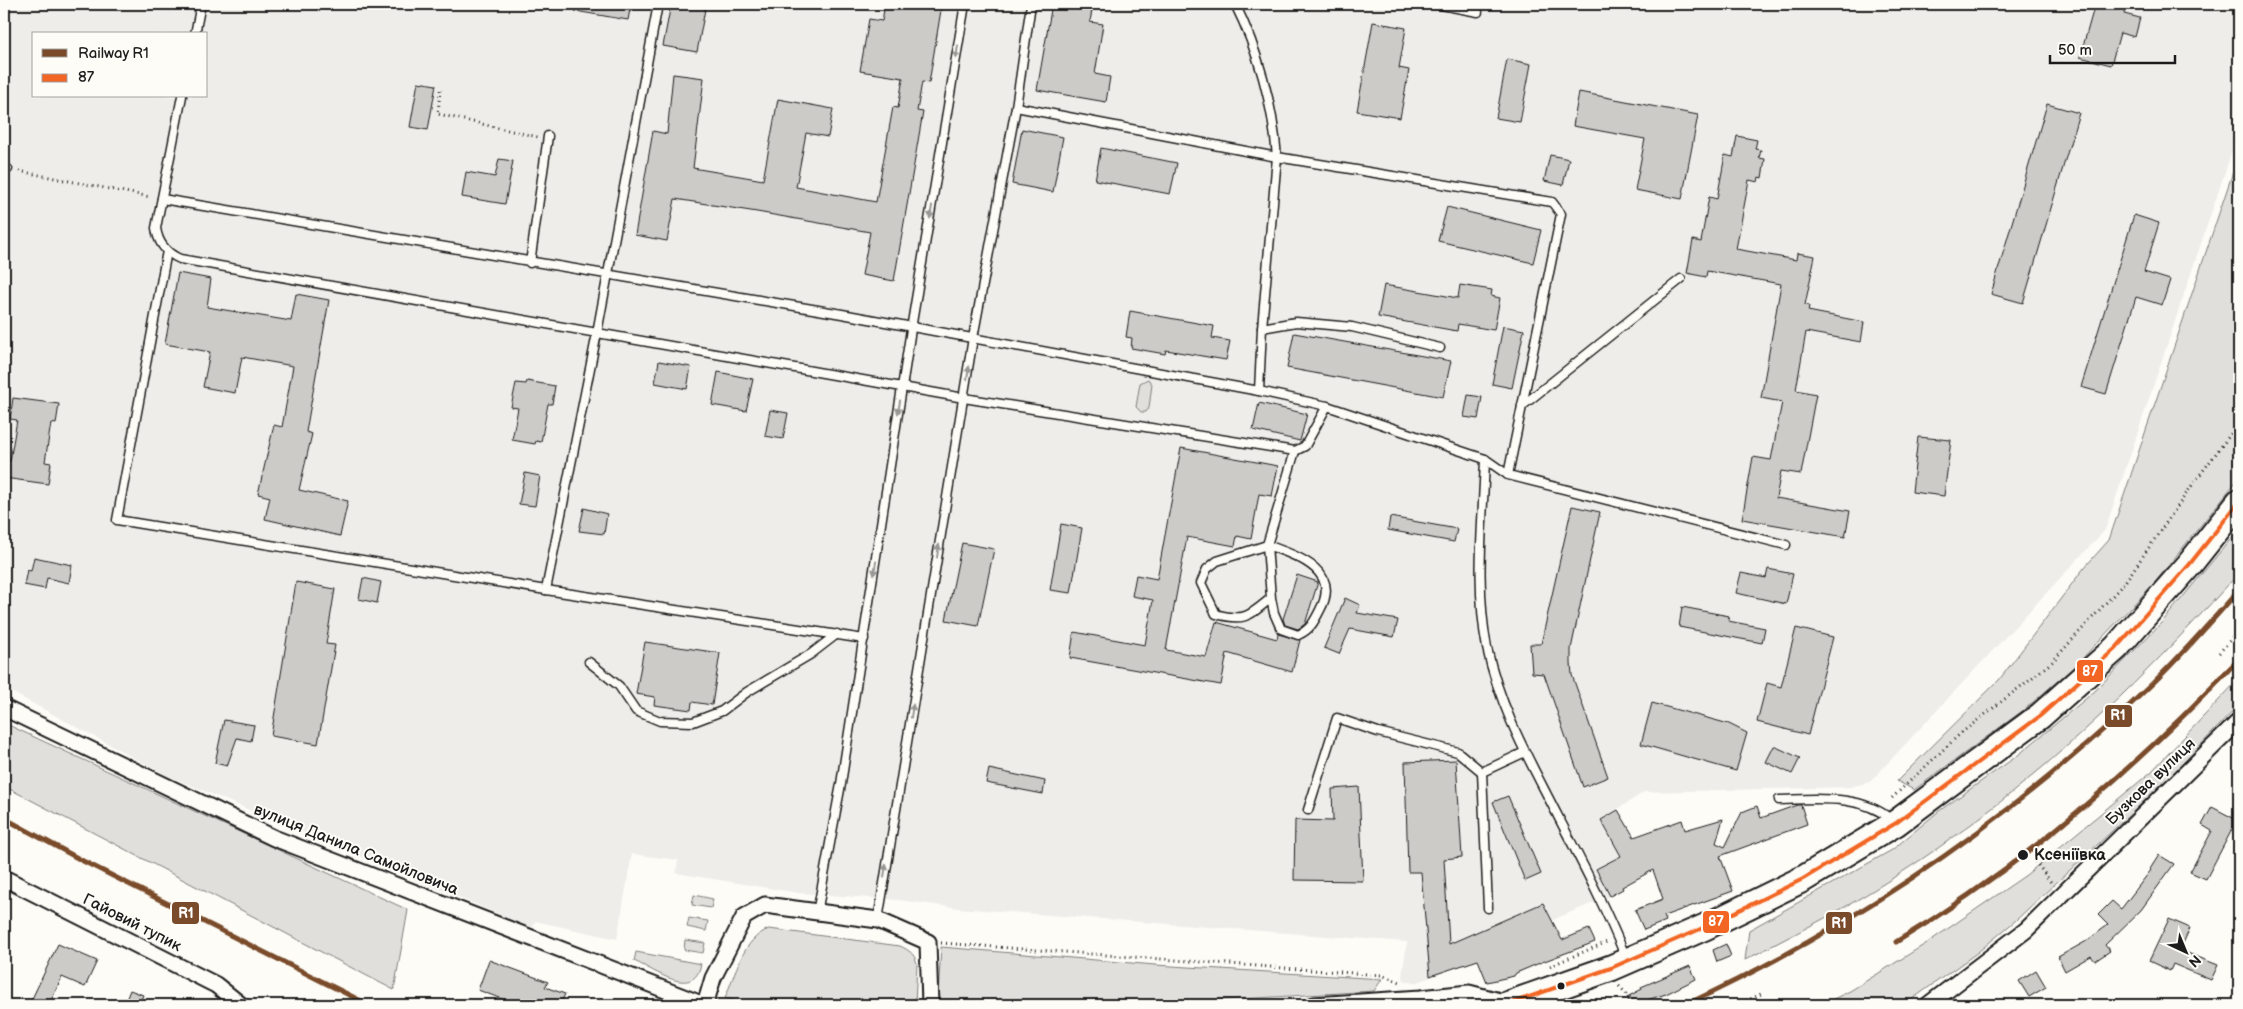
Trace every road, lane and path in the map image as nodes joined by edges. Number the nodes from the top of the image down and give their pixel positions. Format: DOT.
graph roads {
  1 [pos="201,4"];
  2 [pos="658,4"];
  3 [pos="965,4"];
  4 [pos="1031,4"];
  5 [pos="1235,4"];
  6 [pos="1436,4"];
  7 [pos="1478,12"];
  8 [pos="195,32"];
  9 [pos="440,90"];
  10 [pos="182,98"];
  11 [pos="1016,107"];
  12 [pos="548,138"];
  13 [pos="1277,157"];
  14 [pos="6,168"];
  15 [pos="162,199"];
  16 [pos="167,251"];
  17 [pos="530,263"];
  18 [pos="606,276"];
  19 [pos="1681,279"];
  20 [pos="1262,328"];
  21 [pos="911,329"];
  22 [pos="598,333"];
  23 [pos="973,338"];
  24 [pos="1440,348"];
  25 [pos="902,387"];
  26 [pos="1259,390"];
  27 [pos="964,398"];
  28 [pos="1327,406"];
  29 [pos="1522,406"];
  30 [pos="2239,423"];
  31 [pos="1295,451"];
  32 [pos="1485,459"];
  33 [pos="1508,475"];
  34 [pos="2239,502"];
  35 [pos="1267,545"];
  36 [pos="1786,545"];
  37 [pos="546,590"];
  38 [pos="1272,598"];
  39 [pos="2239,630"];
  40 [pos="837,634"];
  41 [pos="864,638"];
  42 [pos="2219,653"];
  43 [pos="589,662"];
  44 [pos="4,708"];
  45 [pos="2239,721"];
  46 [pos="1525,752"];
  47 [pos="1482,772"];
  48 [pos="1780,800"];
  49 [pos="1308,810"];
  50 [pos="1888,816"];
  51 [pos="2035,862"];
  52 [pos="2047,877"];
  53 [pos="4,878"];
  54 [pos="1488,908"];
  55 [pos="817,913"];
  56 [pos="878,920"];
  57 [pos="1617,936"];
  58 [pos="928,942"];
  59 [pos="1627,960"];
  60 [pos="1547,967"];
  61 [pos="1408,984"];
  62 [pos="1619,985"];
  63 [pos="1761,994"];
  64 [pos="1508,1004"];
  65 [pos="241,1005"];
  66 [pos="705,1005"];
  67 [pos="930,1005"];
  68 [pos="1314,1005"];
  69 [pos="1637,1005"];
  70 [pos="1737,1005"];
  71 [pos="1928,1005"];
  1 -- 8 [label="lane"];
  2 -- 18 [label="lane"];
  3 -- 21 [label="lane, one-way"];
  4 -- 11 [label="lane"];
  5 -- 13 [label="lane"];
  6 -- 7 [label="lane"];
  9 -- 12 [label="path"];
  10 -- 15 [label="lane"];
  11 -- 13 [label="lane"];
  11 -- 23 [label="lane"];
  12 -- 17 [label="lane"];
  13 -- 20 [label="lane"];
  13 -- 29 [label="lane"];
  14 -- 15 [label="path"];
  15 -- 16 [label="lane"];
  15 -- 17 [label="lane"];
  16 -- 22 [label="lane"];
  16 -- 37 [label="lane"];
  17 -- 18 [label="lane"];
  18 -- 21 [label="lane"];
  18 -- 22 [label="lane"];
  19 -- 29 [label="lane"];
  20 -- 24 [label="lane"];
  20 -- 26 [label="lane"];
  21 -- 23 [label="lane"];
  21 -- 25 [label="lane"];
  22 -- 25 [label="lane"];
  22 -- 37 [label="lane"];
  23 -- 26 [label="lane"];
  27 -- 23 [label="lane, one-way"];
  25 -- 27 [label="lane"];
  25 -- 41 [label="lane, one-way"];
  26 -- 28 [label="lane"];
  27 -- 31 [label="lane"];
  56 -- 27 [label="lane, one-way"];
  28 -- 31 [label="lane"];
  28 -- 32 [label="lane"];
  29 -- 33 [label="lane"];
  30 -- 50 [label="path"];
  31 -- 35 [label="lane"];
  32 -- 33 [label="lane"];
  32 -- 46 [label="lane"];
  33 -- 36 [label="lane"];
  34 -- 50 [label="main road"];
  35 -- 38 [label="lane"];
  35 -- 38 [label="lane"];
  35 -- 38 [label="lane"];
  37 -- 40 [label="lane"];
  39 -- 42 [label="path"];
  40 -- 41 [label="lane"];
  40 -- 43 [label="lane"];
  41 -- 55 [label="lane"];
  44 -- 66 [label="street, вулиця Данила Самойловича"];
  45 -- 71 [label="street, Бузкова вулиця"];
  46 -- 47 [label="lane"];
  46 -- 57 [label="lane"];
  47 -- 49 [label="lane"];
  47 -- 54 [label="lane"];
  48 -- 50 [label="lane"];
  50 -- 59 [label="main road"];
  51 -- 52 [label="path"];
  53 -- 65 [label="street, Гайовий тупик"];
  55 -- 56 [label="street"];
  55 -- 66 [label="street"];
  56 -- 58 [label="street"];
  57 -- 59 [label="lane"];
  57 -- 60 [label="path"];
  58 -- 61 [label="path"];
  58 -- 67 [label="street"];
  59 -- 64 [label="main road"];
  62 -- 69 [label="path"];
  63 -- 70 [label="path"];
  64 -- 68 [label="street"];
}
